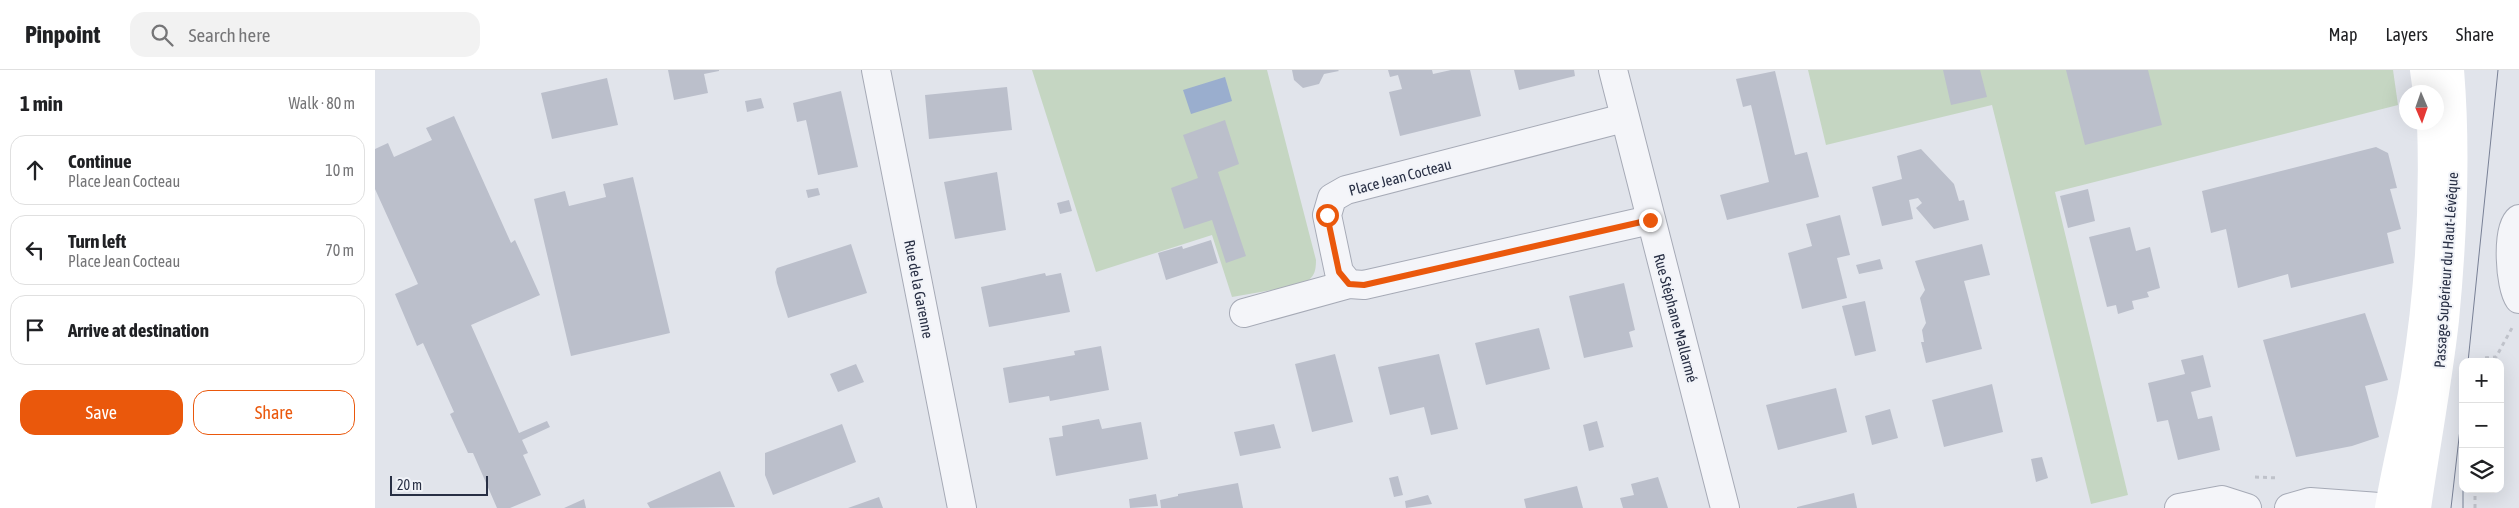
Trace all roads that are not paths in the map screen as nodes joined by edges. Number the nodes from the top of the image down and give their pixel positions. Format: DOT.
graph roads {
  1 [pos="876,70"];
  2 [pos="1613,70"];
  3 [pos="2423,70"];
  4 [pos="2450,70"];
  5 [pos="2455,70"];
  6 [pos="2426,85"];
  7 [pos="2444,108"];
  8 [pos="2444,113"];
  9 [pos="1624,118"];
  10 [pos="2441,130"];
  11 [pos="2443,130"];
  12 [pos="2519,219"];
  13 [pos="1650,220"];
  14 [pos="1349,284"];
  15 [pos="1244,312"];
  16 [pos="2517,312"];
  17 [pos="962,508"];
  18 [pos="1725,508"];
  19 [pos="2179,508"];
  20 [pos="2247,508"];
  21 [pos="2289,508"];
  22 [pos="2391,508"];
  23 [pos="2417,508"];
  1 -- 17 [label="street, Rue de la Garenne"];
  2 -- 9 [label="street, Rue Stéphane Mallarmé"];
  3 -- 6 [label="main road"];
  4 -- 7 [label="main road, Passage Supérieur du Haut-Lévêque"];
  5 -- 8 [label="main road, Passage Supérieur du Haut-Lévêque"];
  9 -- 13 [label="street, Rue Stéphane Mallarmé"];
  9 -- 14 [label="street, Place Jean Cocteau"];
  10 -- 22 [label="main road, Passage Supérieur du Haut-Lévêque"];
  11 -- 23 [label="main road, Passage Supérieur du Haut-Lévêque"];
  12 -- 16 [label="street"];
  13 -- 14 [label="street"];
  13 -- 18 [label="street, Rue Stéphane Mallarmé"];
  14 -- 15 [label="street"];
  19 -- 20 [label="street"];
  21 -- 22 [label="street"];
}
